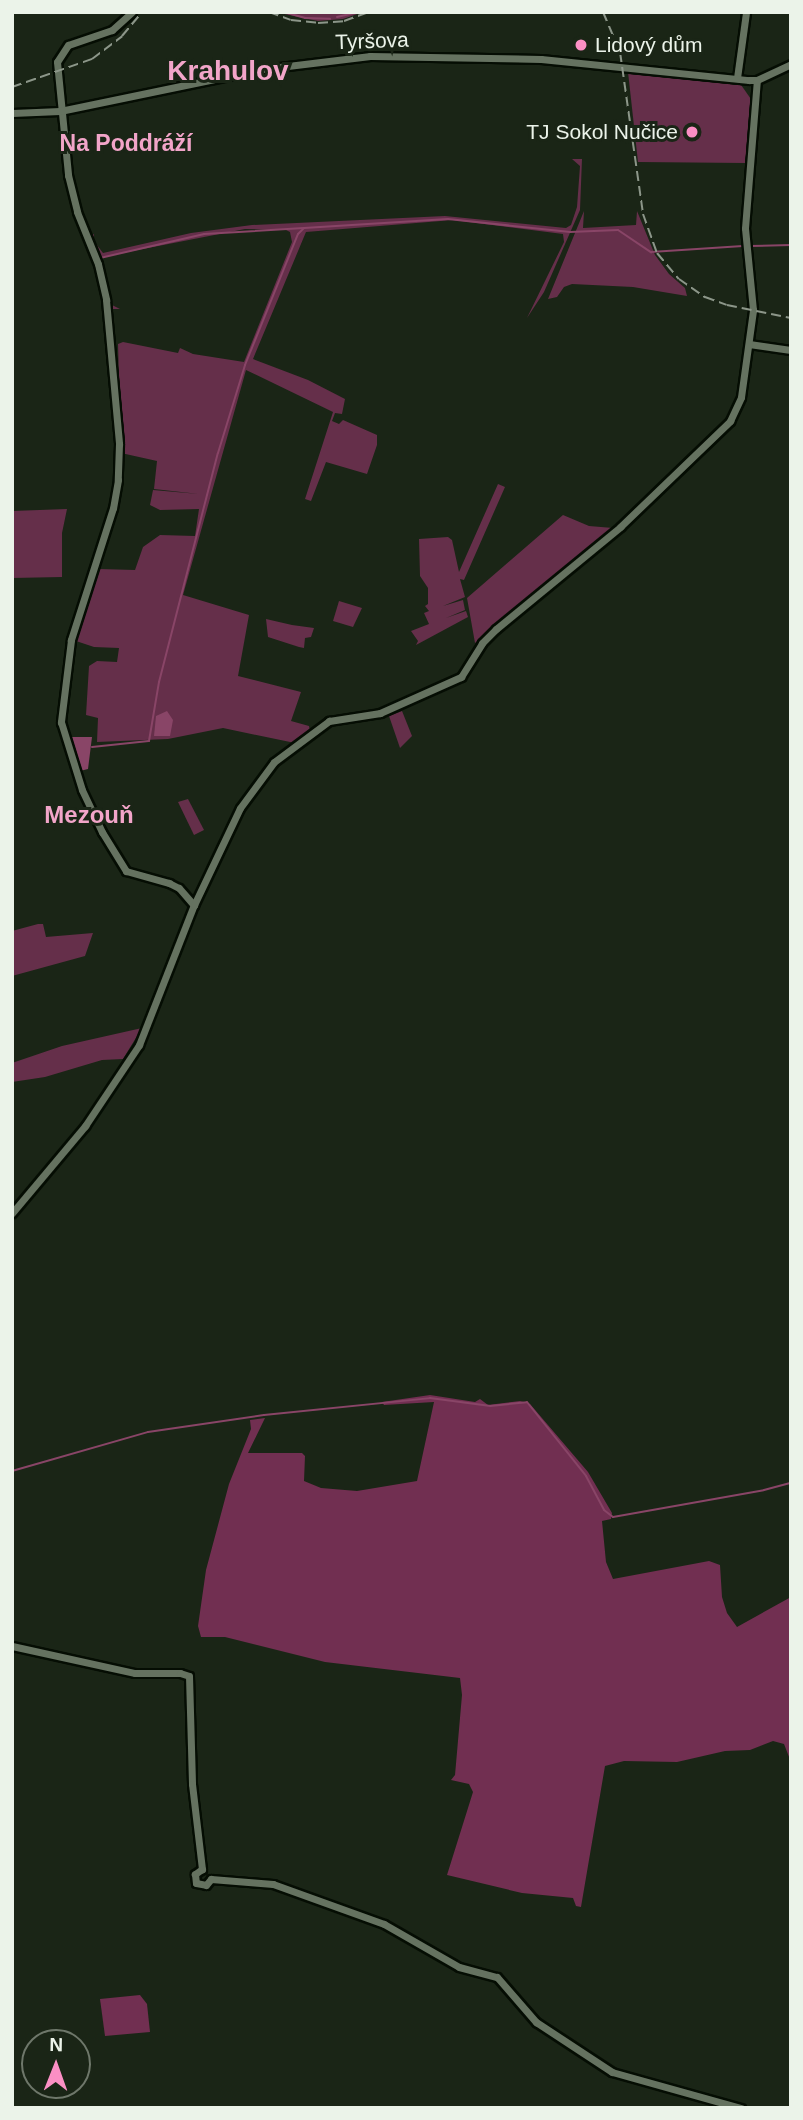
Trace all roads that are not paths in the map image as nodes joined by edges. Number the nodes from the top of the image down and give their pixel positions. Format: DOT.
graph roads {
  1 [pos="132,12"];
  2 [pos="746,12"];
  3 [pos="791,64"];
  4 [pos="737,78"];
  5 [pos="757,80"];
  6 [pos="61,111"];
  7 [pos="12,113"];
  8 [pos="749,344"];
  9 [pos="791,350"];
  10 [pos="194,905"];
  11 [pos="12,1213"];
  12 [pos="12,1646"];
  13 [pos="202,1869"];
  14 [pos="211,1879"];
  15 [pos="741,2108"];
  1 -- 6 [label="street"];
  2 -- 4 [label="street"];
  3 -- 5 [label="street"];
  4 -- 5 [label="street, Tyršova"];
  4 -- 6 [label="street, Tyršova"];
  5 -- 8 [label="street"];
  6 -- 7 [label="street, Tyršova"];
  6 -- 10 [label="street"];
  8 -- 9 [label="street"];
  8 -- 10 [label="street"];
  10 -- 11 [label="street"];
  12 -- 13 [label="street"];
  13 -- 14 [label="street"];
  13 -- 14 [label="street"];
  14 -- 15 [label="street"];
}
